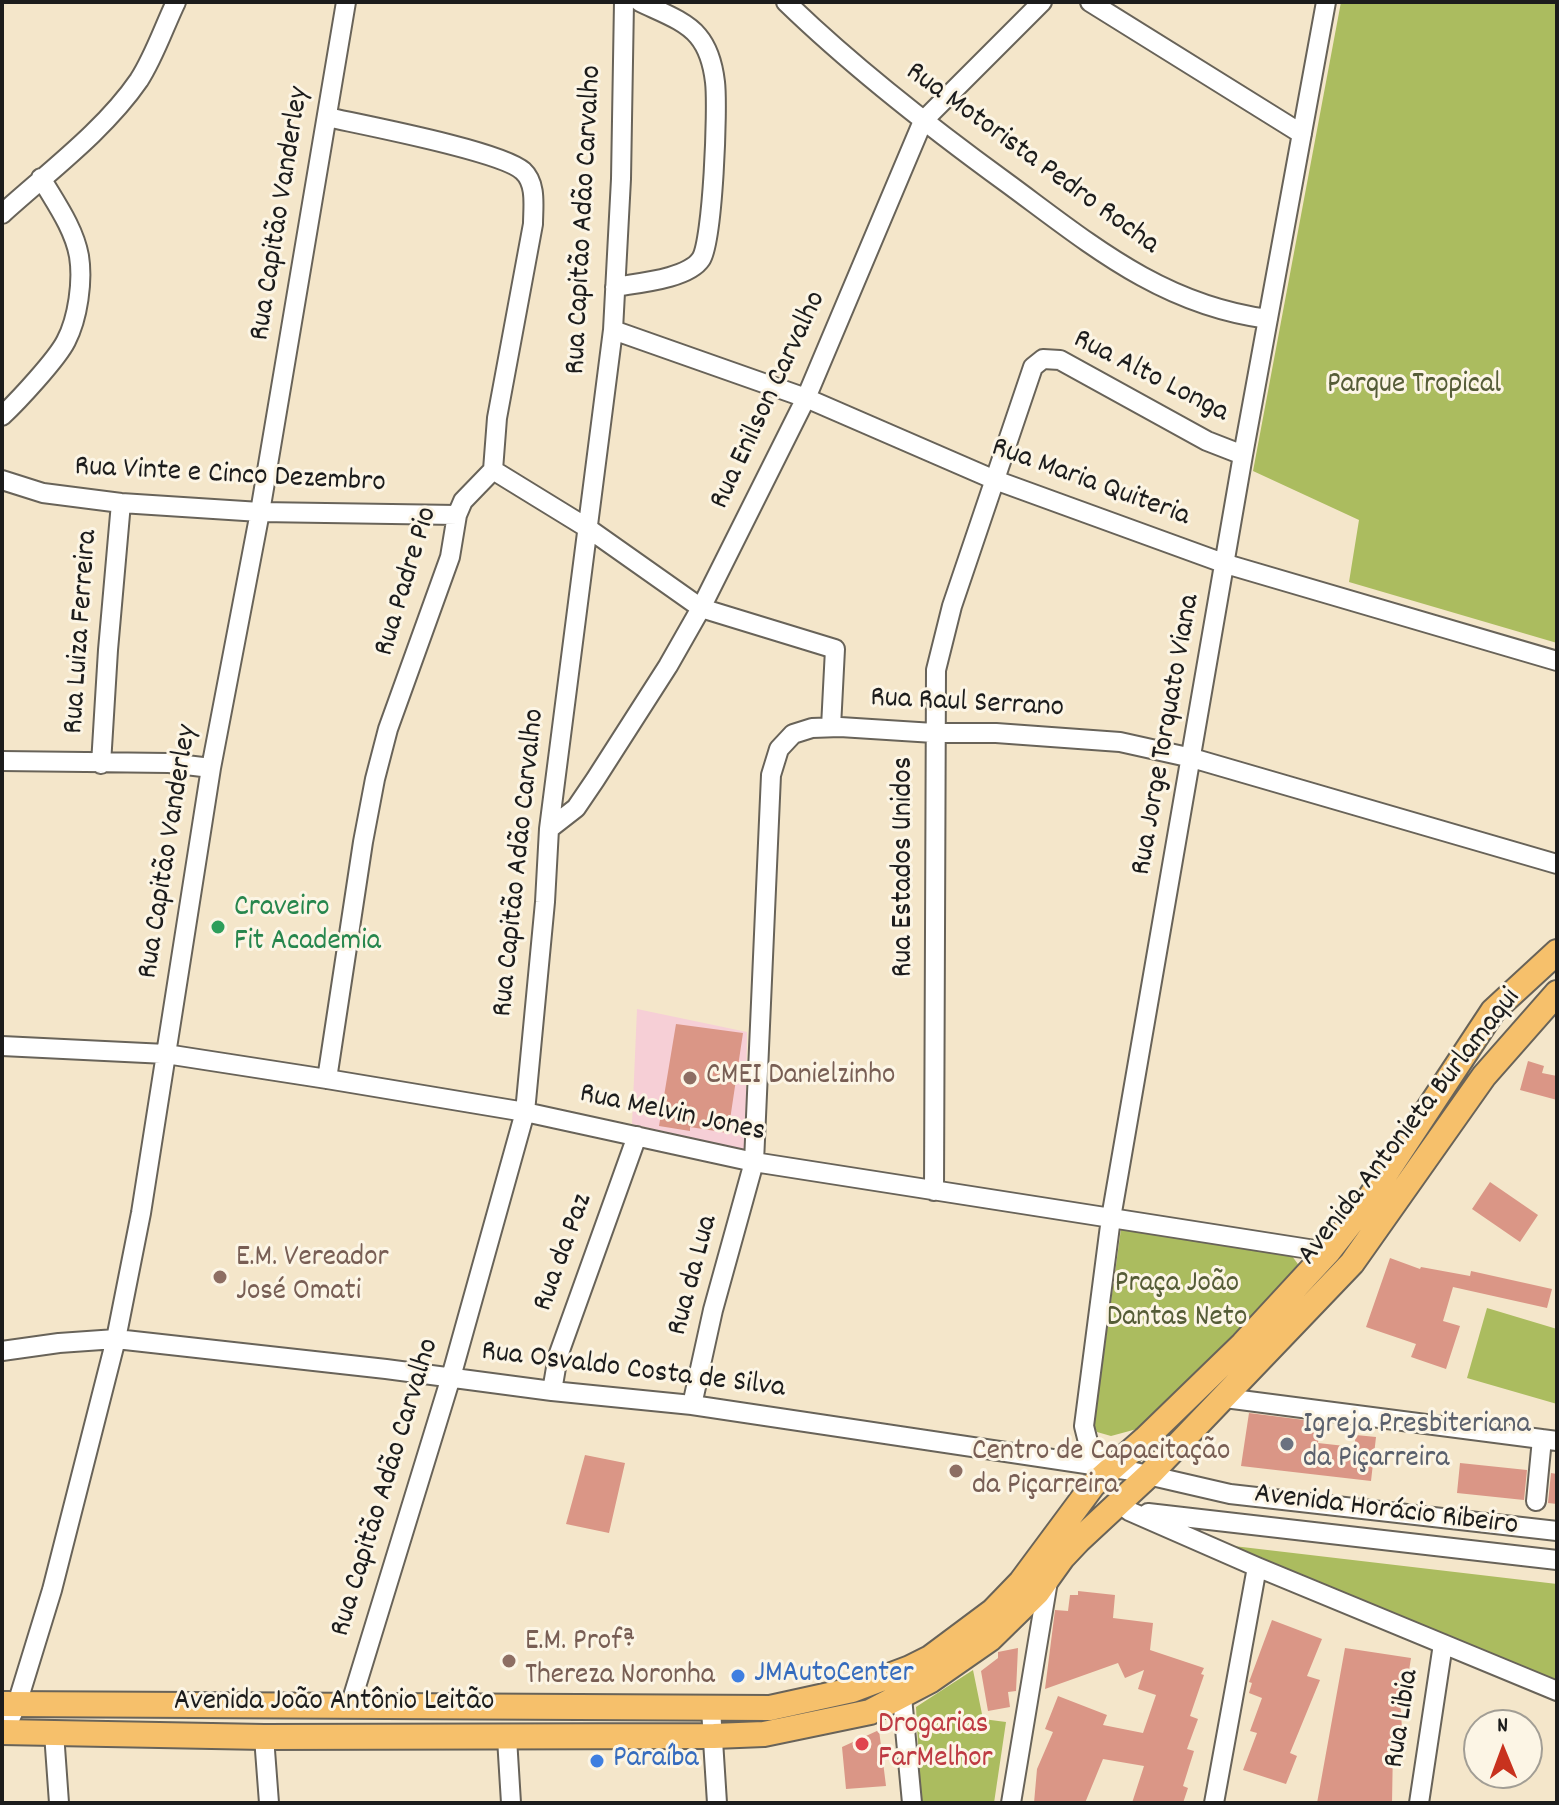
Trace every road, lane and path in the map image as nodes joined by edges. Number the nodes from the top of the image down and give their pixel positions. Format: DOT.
graph roads {
  1 [pos="176,2"];
  2 [pos="346,2"];
  3 [pos="624,2"];
  4 [pos="640,2"];
  5 [pos="786,2"];
  6 [pos="1042,2"];
  7 [pos="1090,2"];
  8 [pos="1326,2"];
  9 [pos="327,117"];
  10 [pos="923,121"];
  11 [pos="1302,134"];
  12 [pos="41,178"];
  13 [pos="2,214"];
  14 [pos="615,287"];
  15 [pos="1268,319"];
  16 [pos="613,330"];
  17 [pos="1033,367"];
  18 [pos="806,398"];
  19 [pos="2,416"];
  20 [pos="1243,455"];
  21 [pos="493,470"];
  22 [pos="2,480"];
  23 [pos="995,480"];
  24 [pos="121,503"];
  25 [pos="260,512"];
  26 [pos="457,515"];
  27 [pos="589,529"];
  28 [pos="1226,564"];
  29 [pos="701,608"];
  30 [pos="1557,661"];
  31 [pos="831,727"];
  32 [pos="934,733"];
  33 [pos="1192,758"];
  34 [pos="2,761"];
  35 [pos="101,764"];
  36 [pos="211,768"];
  37 [pos="549,829"];
  38 [pos="1557,864"];
  39 [pos="1557,952"];
  40 [pos="1557,993"];
  41 [pos="2,1046"];
  42 [pos="166,1054"];
  43 [pos="327,1079"];
  44 [pos="1443,1086"];
  45 [pos="1465,1102"];
  46 [pos="525,1112"];
  47 [pos="1414,1131"];
  48 [pos="637,1136"];
  49 [pos="1436,1144"];
  50 [pos="754,1162"];
  51 [pos="934,1191"];
  52 [pos="1111,1218"];
  53 [pos="1328,1252"];
  54 [pos="116,1339"];
  55 [pos="2,1351"];
  56 [pos="451,1377"];
  57 [pos="552,1391"];
  58 [pos="1225,1398"];
  59 [pos="692,1405"];
  60 [pos="1549,1440"];
  61 [pos="1113,1469"];
  62 [pos="1149,1475"];
  63 [pos="1536,1501"];
  64 [pos="1122,1509"];
  65 [pos="1557,1531"];
  66 [pos="1557,1560"];
  67 [pos="1257,1567"];
  68 [pos="1050,1574"];
  69 [pos="993,1611"];
  70 [pos="1018,1614"];
  71 [pos="1443,1644"];
  72 [pos="1037,1646"];
  73 [pos="1557,1691"];
  74 [pos="902,1697"];
  75 [pos="9,1704"];
  76 [pos="350,1706"];
  77 [pos="711,1709"];
  78 [pos="3,1732"];
  79 [pos="54,1733"];
  80 [pos="714,1736"];
  81 [pos="264,1737"];
  82 [pos="507,1738"];
  83 [pos="59,1803"];
  84 [pos="269,1803"];
  85 [pos="511,1803"];
  86 [pos="717,1803"];
  87 [pos="912,1803"];
  88 [pos="1011,1803"];
  89 [pos="1214,1803"];
  90 [pos="1419,1803"];
  1 -- 12 [label="street"];
  2 -- 9 [label="street, Rua Capitão Vanderley"];
  3 -- 14 [label="street, Rua Capitão Adão Carvalho"];
  4 -- 14 [label="street"];
  5 -- 10 [label="street, Rua Motorista Pedro Rocha"];
  6 -- 10 [label="street, Rua Enilson Carvalho"];
  7 -- 11 [label="street"];
  8 -- 11 [label="street, Rua Jorge Torquato Viana"];
  9 -- 21 [label="street"];
  9 -- 25 [label="street, Rua Capitão Vanderley"];
  10 -- 15 [label="street, Rua Motorista Pedro Rocha"];
  10 -- 18 [label="street, Rua Enilson Carvalho"];
  11 -- 15 [label="street, Rua Jorge Torquato Viana"];
  12 -- 13 [label="street"];
  12 -- 19 [label="street"];
  14 -- 16 [label="street, Rua Capitão Adão Carvalho"];
  15 -- 20 [label="street, Rua Jorge Torquato Viana"];
  16 -- 18 [label="street, Rua Maria Quiteria"];
  16 -- 27 [label="street, Rua Capitão Adão Carvalho"];
  17 -- 20 [label="street, Rua Alto Longa"];
  17 -- 23 [label="street, Rua Estados Unidos"];
  18 -- 23 [label="street, Rua Maria Quiteria"];
  18 -- 29 [label="street, Rua Enilson Carvalho"];
  20 -- 28 [label="street, Rua Jorge Torquato Viana"];
  21 -- 26 [label="street, Rua Padre Pio"];
  21 -- 27 [label="street"];
  22 -- 24 [label="street, Rua Vinte e Cinco Dezembro"];
  23 -- 28 [label="street, Rua Maria Quiteria"];
  23 -- 32 [label="street, Rua Estados Unidos"];
  24 -- 25 [label="street, Rua Vinte e Cinco Dezembro"];
  24 -- 35 [label="street, Rua Luiza Ferreira"];
  25 -- 26 [label="street, Rua Vinte e Cinco Dezembro"];
  25 -- 36 [label="street, Rua Capitão Vanderley"];
  26 -- 43 [label="street, Rua Padre Pio"];
  27 -- 29 [label="street"];
  27 -- 37 [label="street, Rua Capitão Adão Carvalho"];
  28 -- 30 [label="street, Rua Maria Quiteria"];
  28 -- 33 [label="street, Rua Jorge Torquato Viana"];
  29 -- 31 [label="street"];
  29 -- 37 [label="street, Rua Enilson Carvalho"];
  31 -- 32 [label="street, Rua Raul Serrano"];
  31 -- 50 [label="street, Rua Raul Serrano"];
  32 -- 33 [label="street, Rua Raul Serrano"];
  32 -- 51 [label="street, Rua Estados Unidos"];
  33 -- 38 [label="street, Rua Raul Serrano"];
  33 -- 52 [label="street, Rua Jorge Torquato Viana"];
  34 -- 35 [label="street"];
  35 -- 36 [label="street"];
  36 -- 42 [label="street, Rua Capitão Vanderley"];
  37 -- 46 [label="street, Rua Capitão Adão Carvalho"];
  39 -- 44 [label="main road, Avenida Antonieta Burlamaqui"];
  40 -- 45 [label="main road, Avenida Antonieta Burlamaqui"];
  41 -- 42 [label="street, Rua Melvin Jones"];
  42 -- 43 [label="street, Rua Melvin Jones"];
  42 -- 54 [label="street, Rua Capitão Vanderley"];
  43 -- 46 [label="street, Rua Melvin Jones"];
  44 -- 45 [label="main road"];
  44 -- 47 [label="main road, Avenida Antonieta Burlamaqui"];
  45 -- 49 [label="main road, Avenida Antonieta Burlamaqui"];
  46 -- 48 [label="street, Rua Melvin Jones"];
  46 -- 56 [label="street, Rua Capitão Adão Carvalho"];
  47 -- 49 [label="main road"];
  47 -- 53 [label="main road, Avenida Antonieta Burlamaqui"];
  48 -- 50 [label="street, Rua Melvin Jones"];
  48 -- 57 [label="street, Rua da Paz"];
  49 -- 58 [label="main road, Avenida Antonieta Burlamaqui"];
  50 -- 51 [label="street, Rua Melvin Jones"];
  50 -- 59 [label="street, Rua da Lua"];
  51 -- 52 [label="street, Rua Melvin Jones"];
  52 -- 53 [label="street, Rua Melvin Jones"];
  52 -- 61 [label="street, Rua Jorge Torquato Viana"];
  53 -- 61 [label="main road, Avenida Antonieta Burlamaqui"];
  54 -- 55 [label="street, Rua Osvaldo Costa de Silva"];
  54 -- 56 [label="street, Rua Osvaldo Costa de Silva"];
  54 -- 75 [label="street, Rua Capitão Vanderley"];
  56 -- 57 [label="street, Rua Osvaldo Costa de Silva"];
  56 -- 76 [label="street, Rua Capitão Adão Carvalho"];
  57 -- 59 [label="street, Rua Osvaldo Costa de Silva"];
  58 -- 60 [label="street"];
  58 -- 62 [label="main road, Avenida Antonieta Burlamaqui"];
  59 -- 61 [label="street, Rua Osvaldo Costa de Silva"];
  60 -- 63 [label="street"];
  61 -- 62 [label="street, Avenida Horácio Ribeiro"];
  61 -- 69 [label="main road, Avenida João Antônio Leitão"];
  62 -- 64 [label="main road, Avenida João Antônio Leitão"];
  62 -- 65 [label="street, Avenida Horácio Ribeiro"];
  64 -- 66 [label="street, Avenida Horácio Ribeiro"];
  64 -- 67 [label="street"];
  64 -- 68 [label="main road, Avenida João Antônio Leitão"];
  67 -- 71 [label="street"];
  67 -- 89 [label="street"];
  68 -- 70 [label="main road, Avenida João Antônio Leitão"];
  68 -- 72 [label="street"];
  69 -- 70 [label="street"];
  69 -- 77 [label="main road, Avenida João Antônio Leitão"];
  70 -- 72 [label="street"];
  70 -- 74 [label="main road, Avenida João Antônio Leitão"];
  71 -- 73 [label="street"];
  71 -- 90 [label="street, Rua Libia"];
  72 -- 88 [label="street"];
  74 -- 80 [label="main road, Avenida João Antônio Leitão"];
  74 -- 87 [label="street"];
  75 -- 76 [label="main road, Avenida João Antônio Leitão"];
  75 -- 78 [label="street, Rua Capitão Vanderley"];
  76 -- 77 [label="main road, Avenida João Antônio Leitão"];
  77 -- 80 [label="street"];
  78 -- 79 [label="main road, Avenida João Antônio Leitão"];
  79 -- 81 [label="main road, Avenida João Antônio Leitão"];
  79 -- 83 [label="street"];
  80 -- 82 [label="main road, Avenida João Antônio Leitão"];
  80 -- 86 [label="street"];
  81 -- 82 [label="main road, Avenida João Antônio Leitão"];
  81 -- 84 [label="street"];
  82 -- 85 [label="street"];
}
